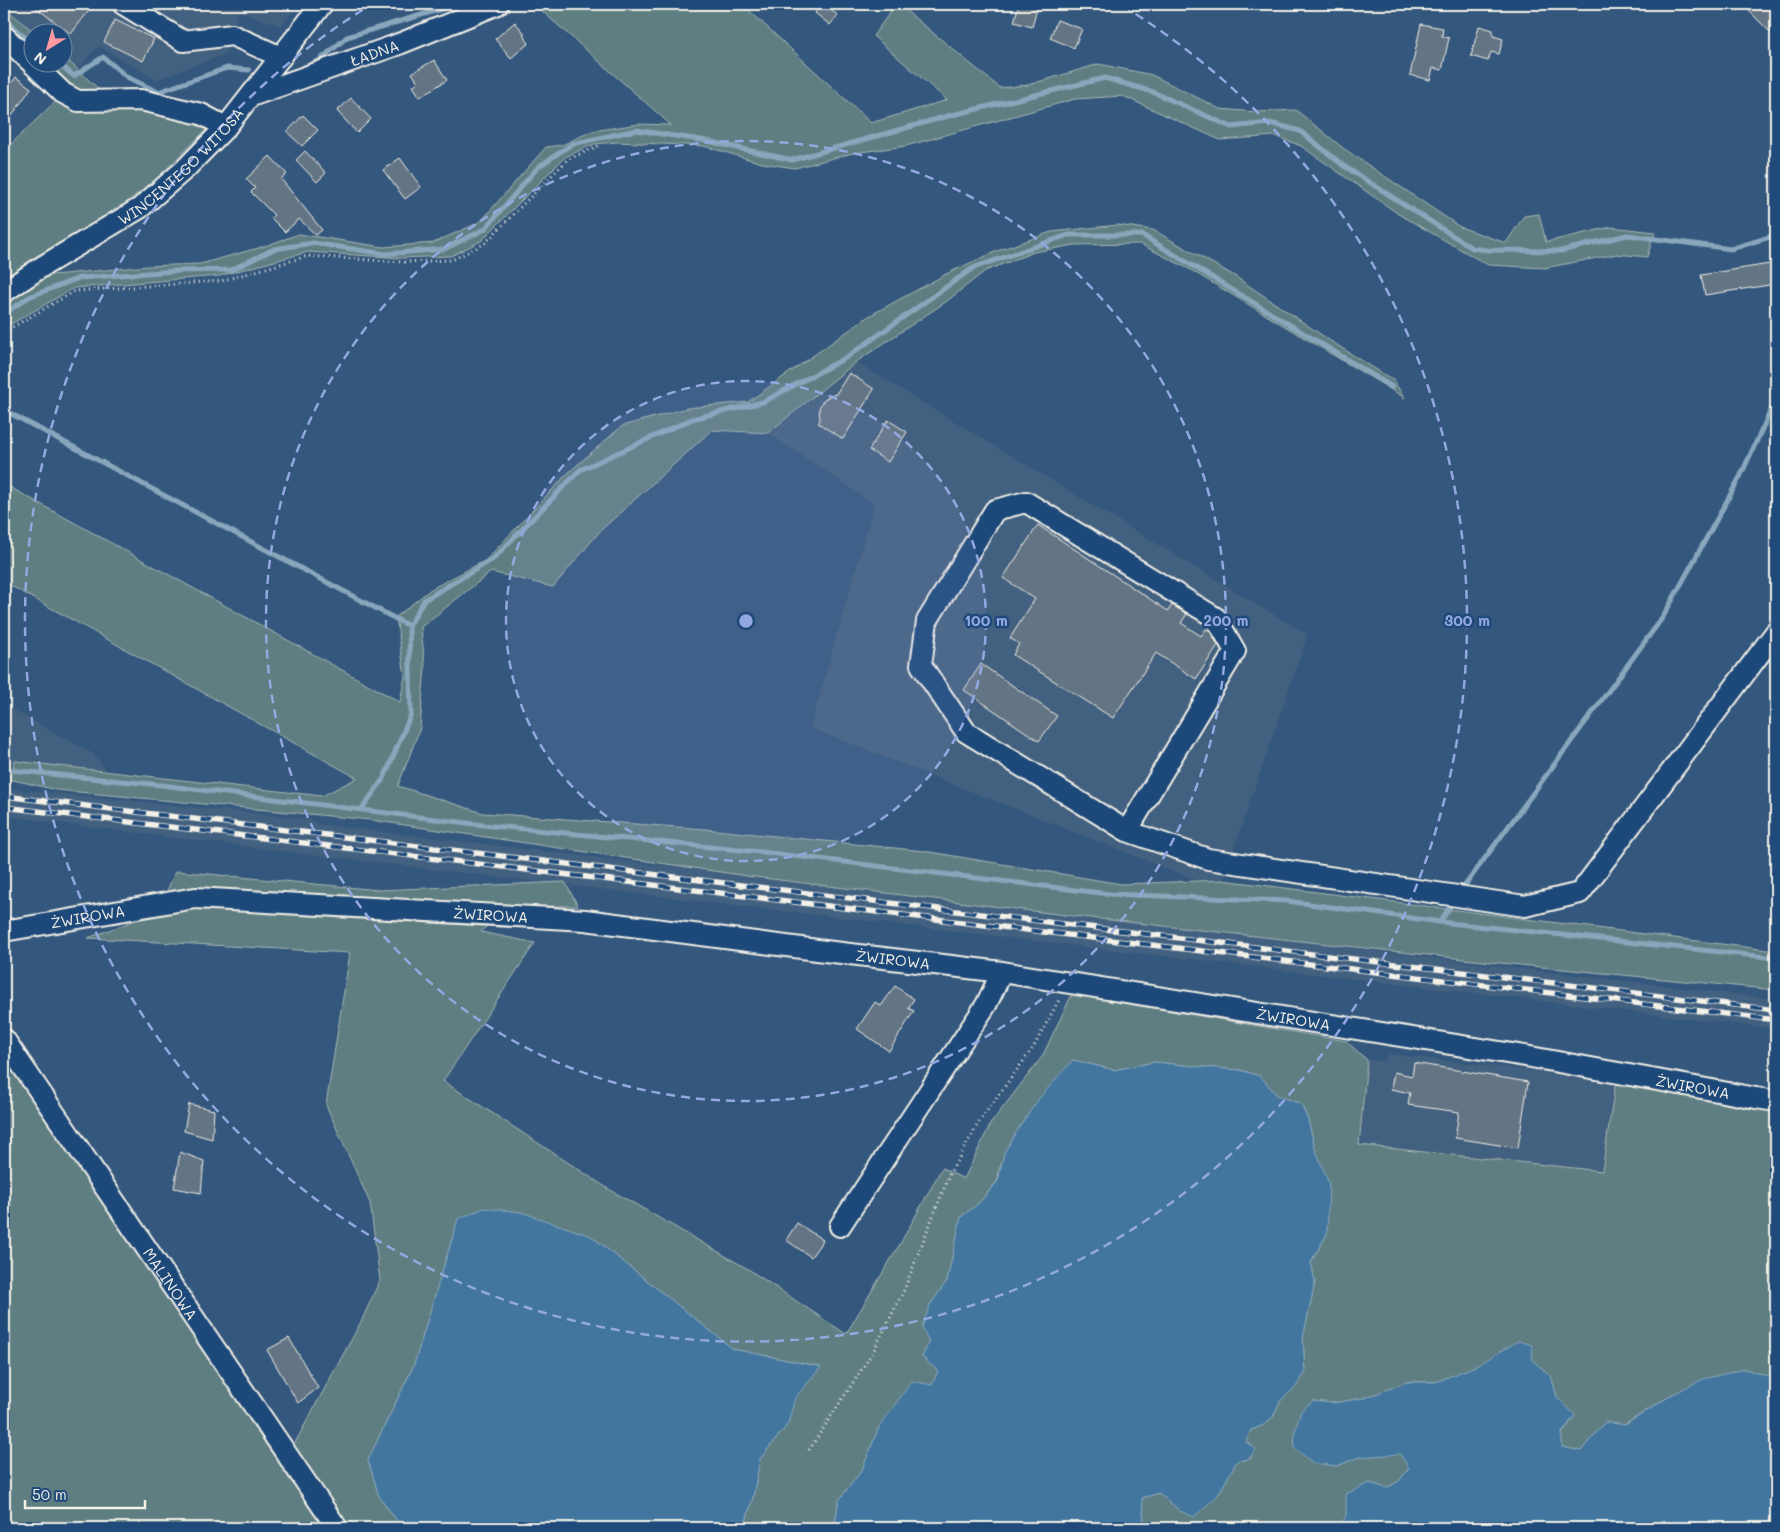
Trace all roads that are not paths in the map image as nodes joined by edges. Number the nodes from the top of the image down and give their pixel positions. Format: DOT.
graph roads {
  1 [pos="322,4"];
  2 [pos="498,4"];
  3 [pos="127,5"];
  4 [pos="4,36"];
  5 [pos="281,57"];
  6 [pos="251,96"];
  7 [pos="226,128"];
  8 [pos="4,292"];
  9 [pos="1776,632"];
  10 [pos="1127,831"];
  11 [pos="4,931"];
  12 [pos="1002,972"];
  13 [pos="4,1039"];
  14 [pos="1776,1101"];
  15 [pos="840,1226"];
  16 [pos="337,1528"];
  1 -- 5 [label="street, WINCENTEGO WITOSA"];
  2 -- 6 [label="street, ŁADNA"];
  3 -- 5 [label="street"];
  4 -- 7 [label="street"];
  5 -- 6 [label="street, WINCENTEGO WITOSA"];
  6 -- 7 [label="street, WINCENTEGO WITOSA"];
  7 -- 8 [label="street, WINCENTEGO WITOSA"];
  9 -- 10 [label="street"];
  10 -- 10 [label="street"];
  11 -- 12 [label="street, ŻWIROWA"];
  12 -- 14 [label="street, ŻWIROWA"];
  12 -- 15 [label="street"];
  13 -- 16 [label="street, MALINOWA"];
}
